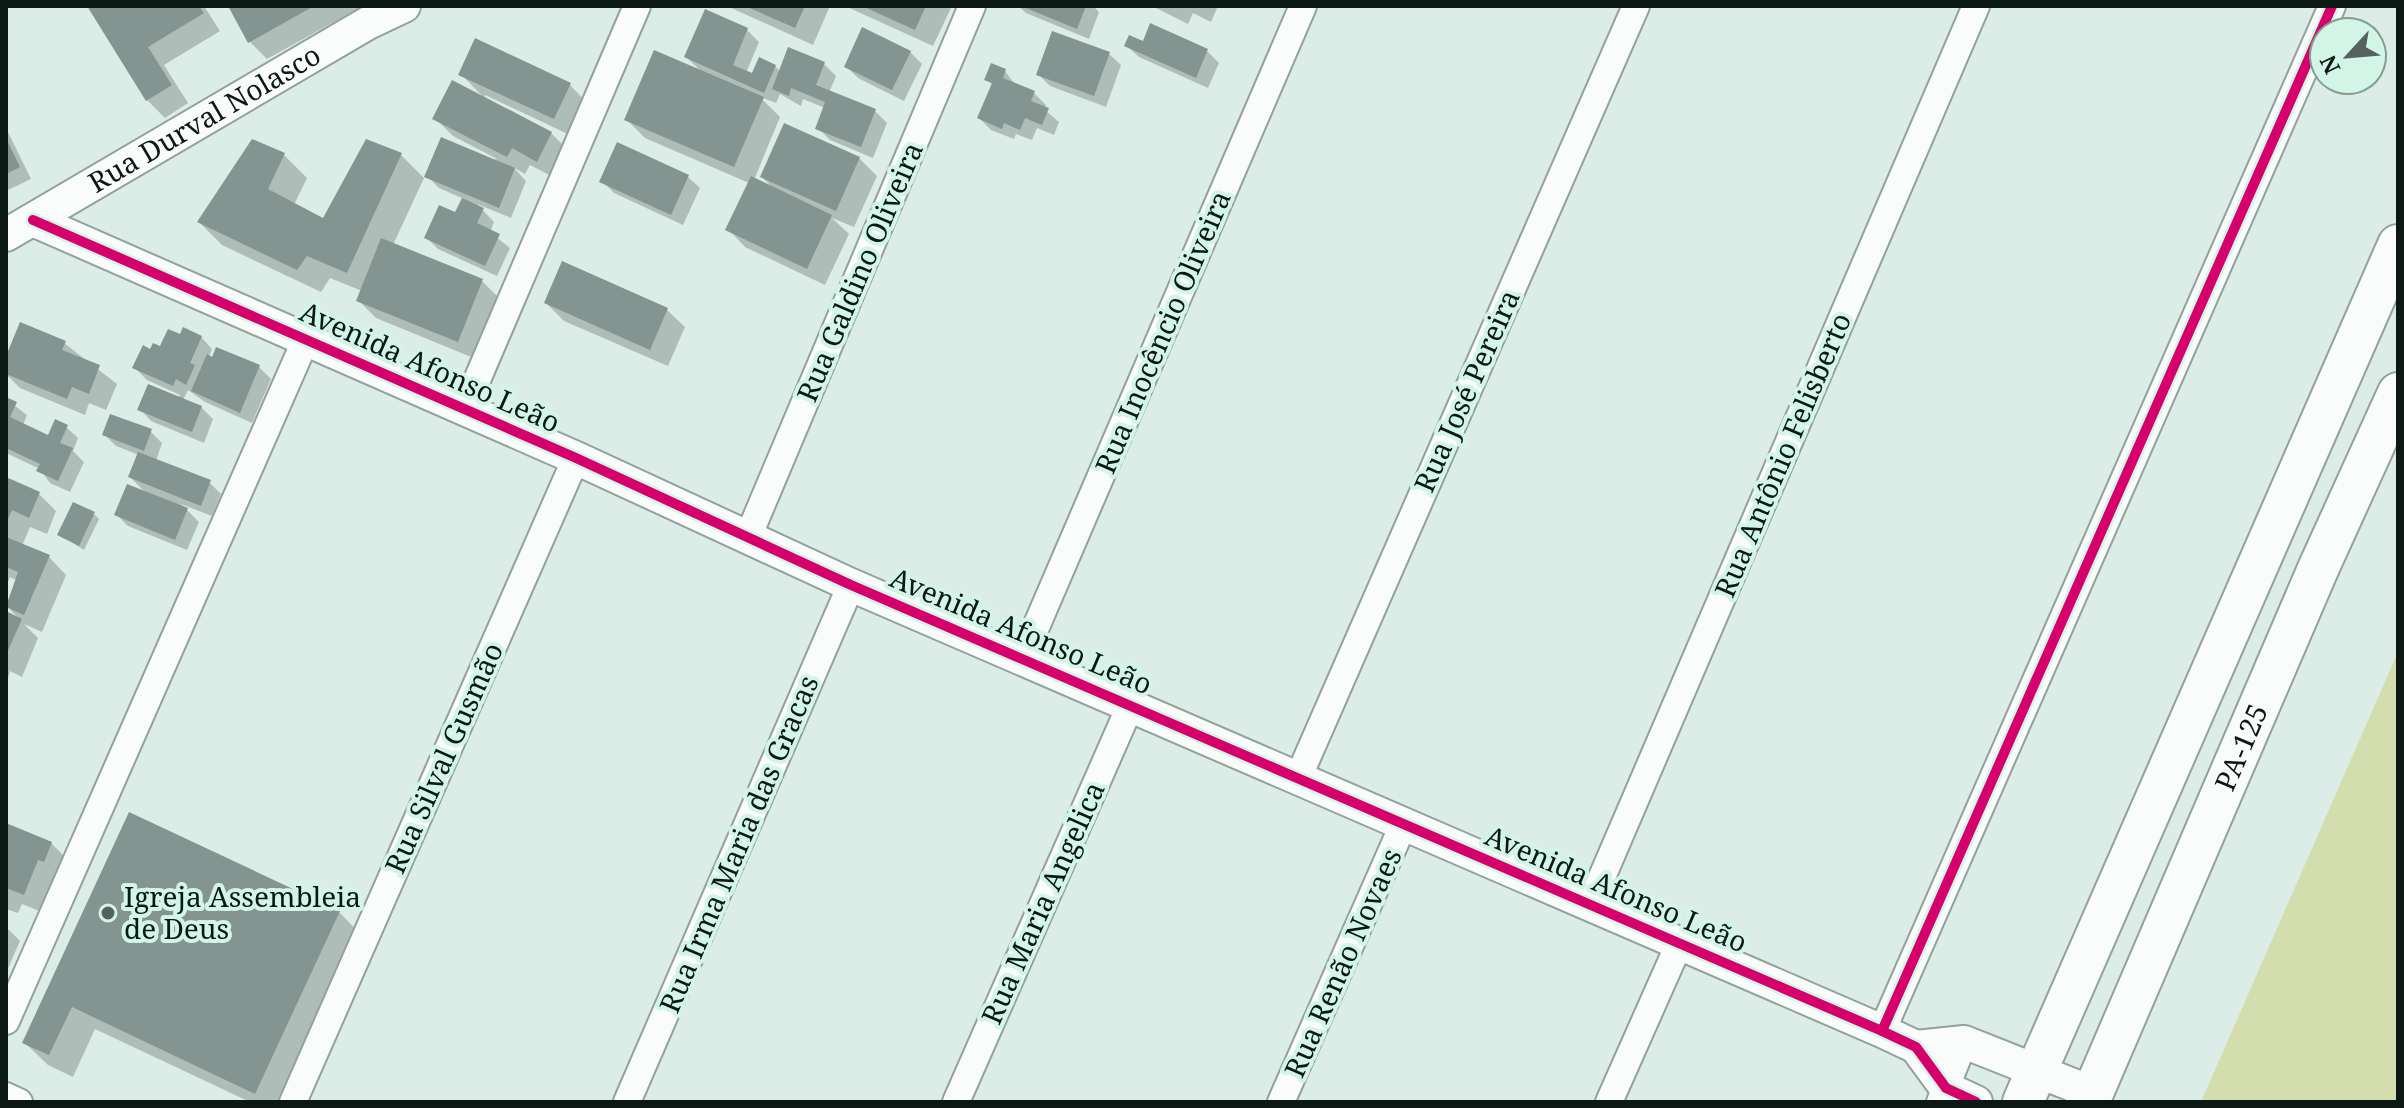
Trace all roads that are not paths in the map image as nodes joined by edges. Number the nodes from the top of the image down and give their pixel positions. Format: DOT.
graph roads {
  1 [pos="404,6"];
  2 [pos="637,6"];
  3 [pos="972,6"];
  4 [pos="1303,6"];
  5 [pos="1636,6"];
  6 [pos="1976,6"];
  7 [pos="2332,6"];
  8 [pos="366,14"];
  9 [pos="15,234"];
  10 [pos="2398,245"];
  11 [pos="306,339"];
  12 [pos="2398,393"];
  13 [pos="465,408"];
  14 [pos="576,458"];
  15 [pos="748,537"];
  16 [pos="2264,547"];
  17 [pos="2318,569"];
  18 [pos="851,585"];
  19 [pos="1023,657"];
  20 [pos="1131,704"];
  21 [pos="1299,776"];
  22 [pos="1404,823"];
  23 [pos="2139,842"];
  24 [pos="2190,867"];
  25 [pos="1590,905"];
  26 [pos="1680,942"];
  27 [pos="6,1021"];
  28 [pos="1882,1031"];
  29 [pos="1964,1042"];
  30 [pos="1916,1047"];
  31 [pos="2030,1086"];
  32 [pos="1942,1095"];
  33 [pos="6,1096"];
  34 [pos="2091,1097"];
  35 [pos="19,1102"];
  36 [pos="293,1102"];
  37 [pos="627,1102"];
  38 [pos="956,1102"];
  39 [pos="1281,1102"];
  40 [pos="1609,1102"];
  41 [pos="1976,1102"];
  1 -- 8 [label="street, Rua Durval Nolasco"];
  2 -- 13 [label="street"];
  3 -- 15 [label="street, Rua Galdino Oliveira"];
  4 -- 19 [label="street, Rua Inocêncio Oliveira"];
  5 -- 21 [label="street, Rua José Pereira"];
  6 -- 25 [label="street, Rua Antônio Felisberto"];
  7 -- 28 [label="street"];
  8 -- 9 [label="street, Rua Durval Nolasco"];
  9 -- 11 [label="street, Avenida Afonso Leão"];
  10 -- 16 [label="main road, PA-125"];
  11 -- 13 [label="street, Avenida Afonso Leão"];
  11 -- 27 [label="street"];
  12 -- 17 [label="main road, PA-125 / PA-125"];
  13 -- 14 [label="street, Avenida Afonso Leão"];
  14 -- 15 [label="street, Avenida Afonso Leão"];
  14 -- 36 [label="street, Rua Silval Gusmão"];
  15 -- 18 [label="street, Avenida Afonso Leão"];
  16 -- 17 [label="main road"];
  16 -- 23 [label="main road, PA-125"];
  17 -- 24 [label="main road, PA-125 / PA-125"];
  18 -- 19 [label="street, Avenida Afonso Leão"];
  18 -- 37 [label="street, Rua Irma Maria das Gracas"];
  19 -- 20 [label="street, Avenida Afonso Leão"];
  20 -- 21 [label="street, Avenida Afonso Leão"];
  20 -- 38 [label="street, Rua Maria Angelica"];
  21 -- 22 [label="street, Avenida Afonso Leão"];
  22 -- 25 [label="street, Avenida Afonso Leão"];
  22 -- 39 [label="street, Rua Renão Novaes"];
  23 -- 24 [label="main road"];
  23 -- 31 [label="main road, PA-125"];
  24 -- 34 [label="main road, PA-125 / PA-125"];
  25 -- 26 [label="street, Avenida Afonso Leão"];
  26 -- 28 [label="street, Avenida Afonso Leão"];
  26 -- 40 [label="street"];
  28 -- 30 [label="street, Avenida Afonso Leão"];
  29 -- 30 [label="street"];
  29 -- 31 [label="street"];
  29 -- 32 [label="street"];
  30 -- 32 [label="street, Avenida Afonso Leão"];
  31 -- 34 [label="street"];
  32 -- 41 [label="street, Avenida Afonso Leão"];
  33 -- 35 [label="street"];
}
